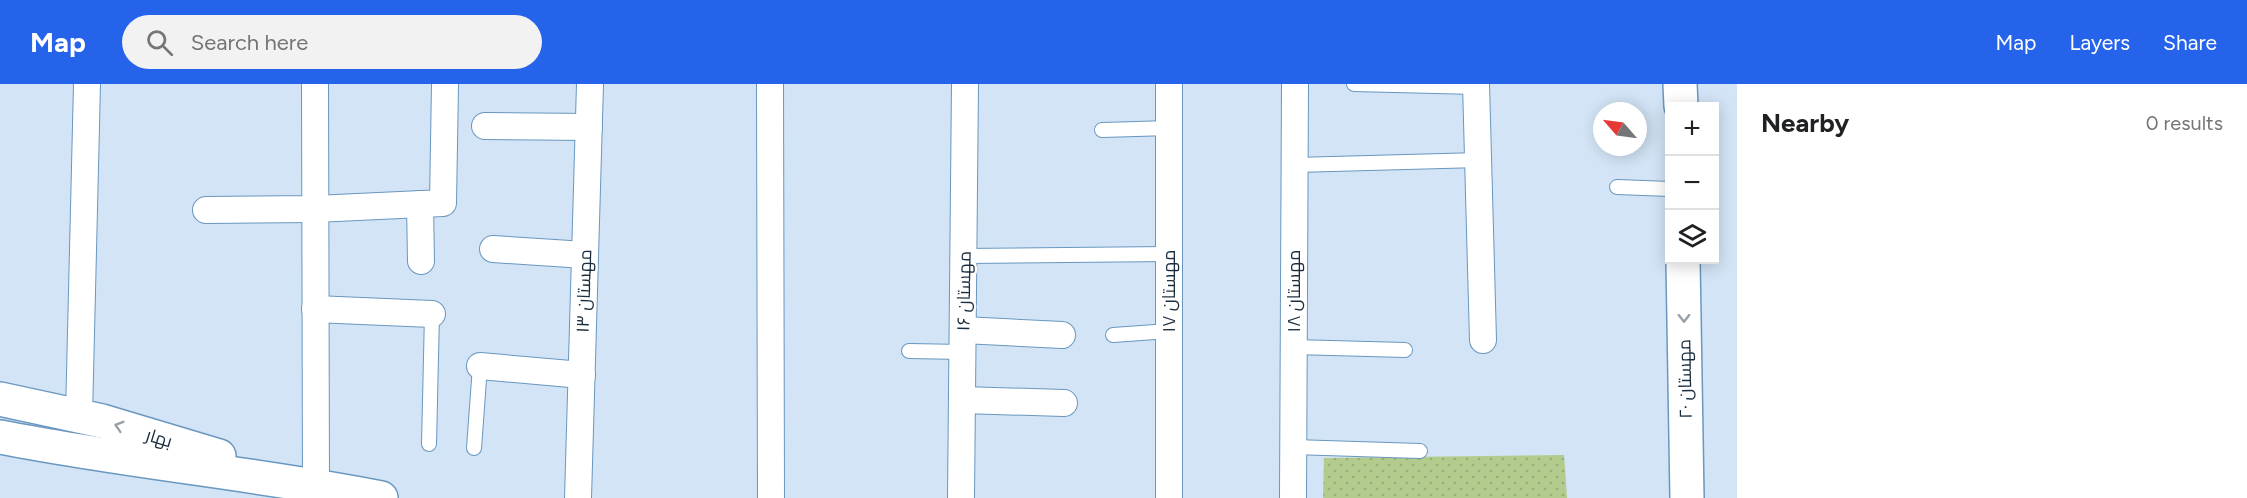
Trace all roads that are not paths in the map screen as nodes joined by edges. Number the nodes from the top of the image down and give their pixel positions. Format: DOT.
graph roads {
  1 [pos="87,84"];
  2 [pos="315,84"];
  3 [pos="445,84"];
  4 [pos="590,84"];
  5 [pos="770,84"];
  6 [pos="966,84"];
  7 [pos="1169,84"];
  8 [pos="1295,84"];
  9 [pos="1354,84"];
  10 [pos="1680,84"];
  11 [pos="1476,86"];
  12 [pos="1681,102"];
  13 [pos="485,126"];
  14 [pos="589,127"];
  15 [pos="1170,128"];
  16 [pos="1102,130"];
  17 [pos="1480,160"];
  18 [pos="1295,165"];
  19 [pos="1617,187"];
  20 [pos="1665,189"];
  21 [pos="431,204"];
  22 [pos="315,209"];
  23 [pos="206,210"];
  24 [pos="493,249"];
  25 [pos="1168,254"];
  26 [pos="585,255"];
  27 [pos="964,256"];
  28 [pos="421,261"];
  29 [pos="1683,264"];
  30 [pos="315,309"];
  31 [pos="432,314"];
  32 [pos="1169,331"];
  33 [pos="1113,334"];
  34 [pos="1062,335"];
  35 [pos="1483,340"];
  36 [pos="963,341"];
  37 [pos="1294,347"];
  38 [pos="1405,350"];
  39 [pos="909,351"];
  40 [pos="480,366"];
  41 [pos="582,375"];
  42 [pos="0,399"];
  43 [pos="962,400"];
  44 [pos="1064,403"];
  45 [pos="79,416"];
  46 [pos="0,437"];
  47 [pos="429,444"];
  48 [pos="1293,447"];
  49 [pos="474,448"];
  50 [pos="1419,451"];
  51 [pos="316,485"];
  52 [pos="381,498"];
  53 [pos="578,498"];
  54 [pos="771,498"];
  55 [pos="962,498"];
  56 [pos="1169,498"];
  57 [pos="1293,498"];
  58 [pos="1687,498"];
  1 -- 45 [label="street"];
  2 -- 22 [label="street"];
  3 -- 21 [label="street"];
  4 -- 14 [label="street, مهستان ۱۳"];
  5 -- 54 [label="street"];
  6 -- 27 [label="street, مهستان ۱۶"];
  7 -- 15 [label="street, مهستان ۱۷"];
  8 -- 18 [label="street, مهستان ۱۸"];
  9 -- 11 [label="lane"];
  10 -- 12 [label="street"];
  11 -- 17 [label="street"];
  13 -- 14 [label="street"];
  14 -- 26 [label="street, مهستان ۱۳"];
  15 -- 16 [label="lane"];
  15 -- 25 [label="street, مهستان ۱۷"];
  17 -- 18 [label="lane"];
  17 -- 35 [label="street"];
  18 -- 37 [label="street, مهستان ۱۸"];
  19 -- 20 [label="lane"];
  21 -- 22 [label="street"];
  21 -- 28 [label="street"];
  22 -- 23 [label="street"];
  22 -- 30 [label="street"];
  24 -- 26 [label="street"];
  25 -- 27 [label="lane"];
  25 -- 32 [label="street, مهستان ۱۷"];
  26 -- 41 [label="street, مهستان ۱۳"];
  27 -- 36 [label="street, مهستان ۱۶"];
  29 -- 58 [label="street, مهستان ۲۰, one-way"];
  30 -- 31 [label="street"];
  30 -- 51 [label="street"];
  31 -- 47 [label="lane"];
  32 -- 33 [label="lane"];
  32 -- 56 [label="street, مهستان ۱۷"];
  34 -- 36 [label="street"];
  36 -- 39 [label="lane"];
  36 -- 43 [label="street, مهستان ۱۶"];
  37 -- 38 [label="lane"];
  37 -- 48 [label="street, مهستان ۱۸"];
  40 -- 41 [label="street"];
  40 -- 49 [label="lane"];
  41 -- 53 [label="street, مهستان ۱۳"];
  42 -- 45 [label="street, بهار"];
  43 -- 44 [label="street"];
  43 -- 55 [label="street, مهستان ۱۶"];
  51 -- 45 [label="street, بهار, one-way"];
  46 -- 51 [label="street, بهار"];
  48 -- 50 [label="lane"];
  48 -- 57 [label="street, مهستان ۱۸"];
  51 -- 52 [label="street, بهار"];
}
